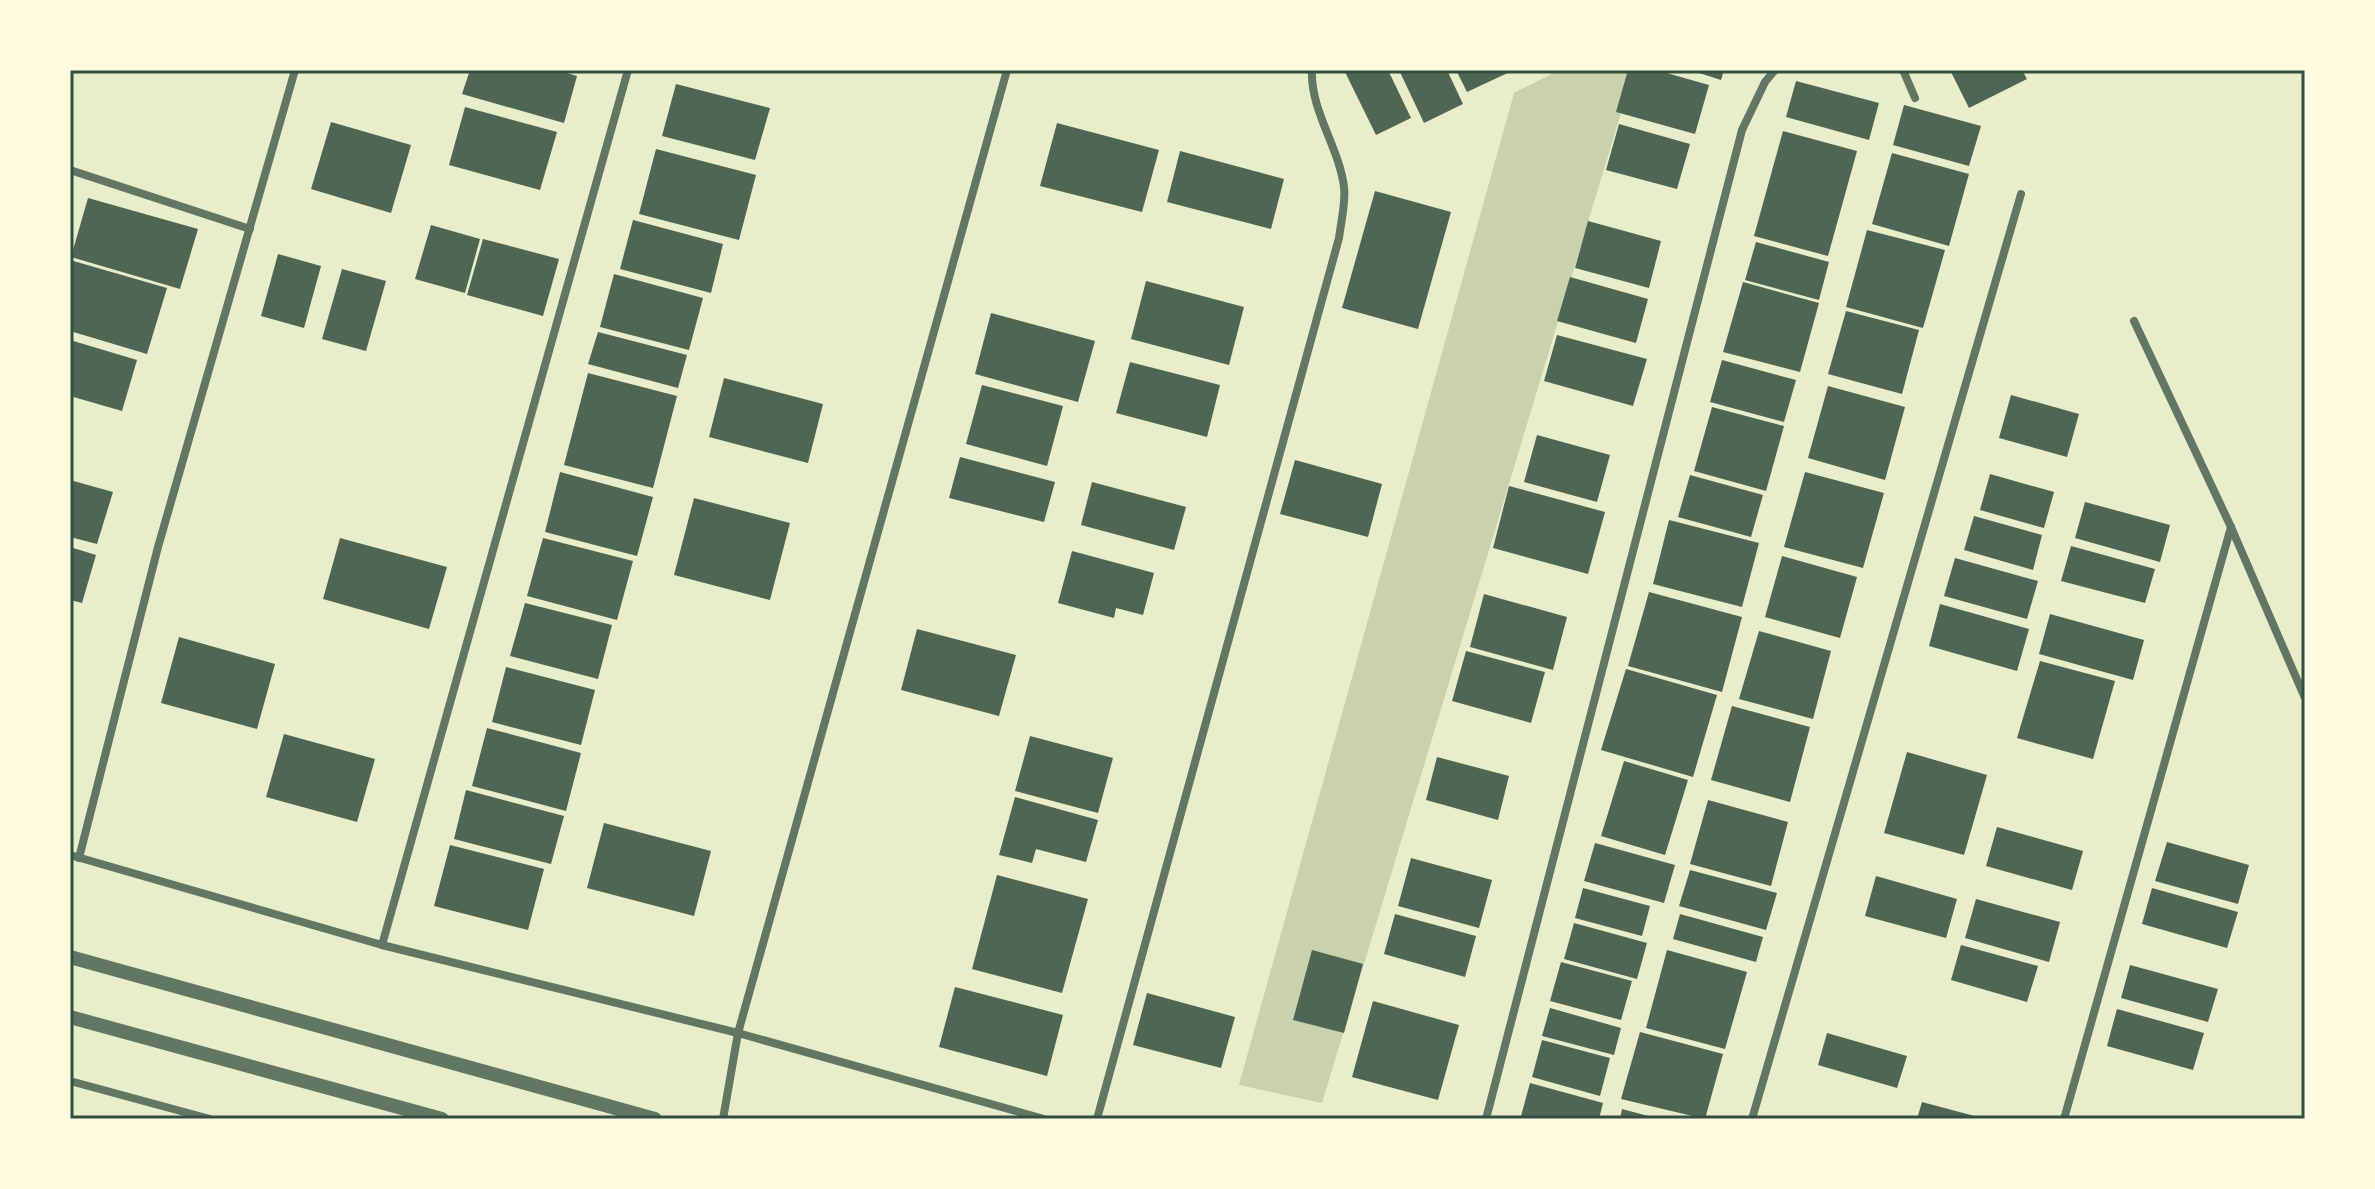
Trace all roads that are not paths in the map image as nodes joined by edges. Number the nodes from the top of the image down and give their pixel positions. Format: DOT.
graph roads {
  1 [pos="295,70"];
  2 [pos="628,70"];
  3 [pos="1007,70"];
  4 [pos="1312,70"];
  5 [pos="1775,70"];
  6 [pos="1903,70"];
  7 [pos="1915,98"];
  8 [pos="70,170"];
  9 [pos="2021,194"];
  10 [pos="250,229"];
  11 [pos="2134,321"];
  12 [pos="2231,527"];
  13 [pos="2305,698"];
  14 [pos="74,856"];
  15 [pos="382,945"];
  16 [pos="70,957"];
  17 [pos="70,1017"];
  18 [pos="738,1033"];
  19 [pos="70,1081"];
  20 [pos="210,1119"];
  21 [pos="442,1119"];
  22 [pos="655,1119"];
  23 [pos="723,1119"];
  24 [pos="1044,1119"];
  25 [pos="1097,1119"];
  26 [pos="1486,1119"];
  27 [pos="1752,1119"];
  28 [pos="2064,1119"];
  1 -- 10 [label="street"];
  2 -- 15 [label="street"];
  3 -- 18 [label="street"];
  4 -- 25 [label="street"];
  5 -- 26 [label="street"];
  6 -- 7 [label="street"];
  8 -- 10 [label="street"];
  9 -- 27 [label="street"];
  10 -- 14 [label="street"];
  11 -- 12 [label="street"];
  12 -- 13 [label="street"];
  12 -- 28 [label="street"];
  14 -- 15 [label="street"];
  15 -- 18 [label="street"];
  16 -- 22 [label="street"];
  17 -- 21 [label="street"];
  18 -- 23 [label="street"];
  18 -- 24 [label="street"];
  19 -- 20 [label="street"];
}
